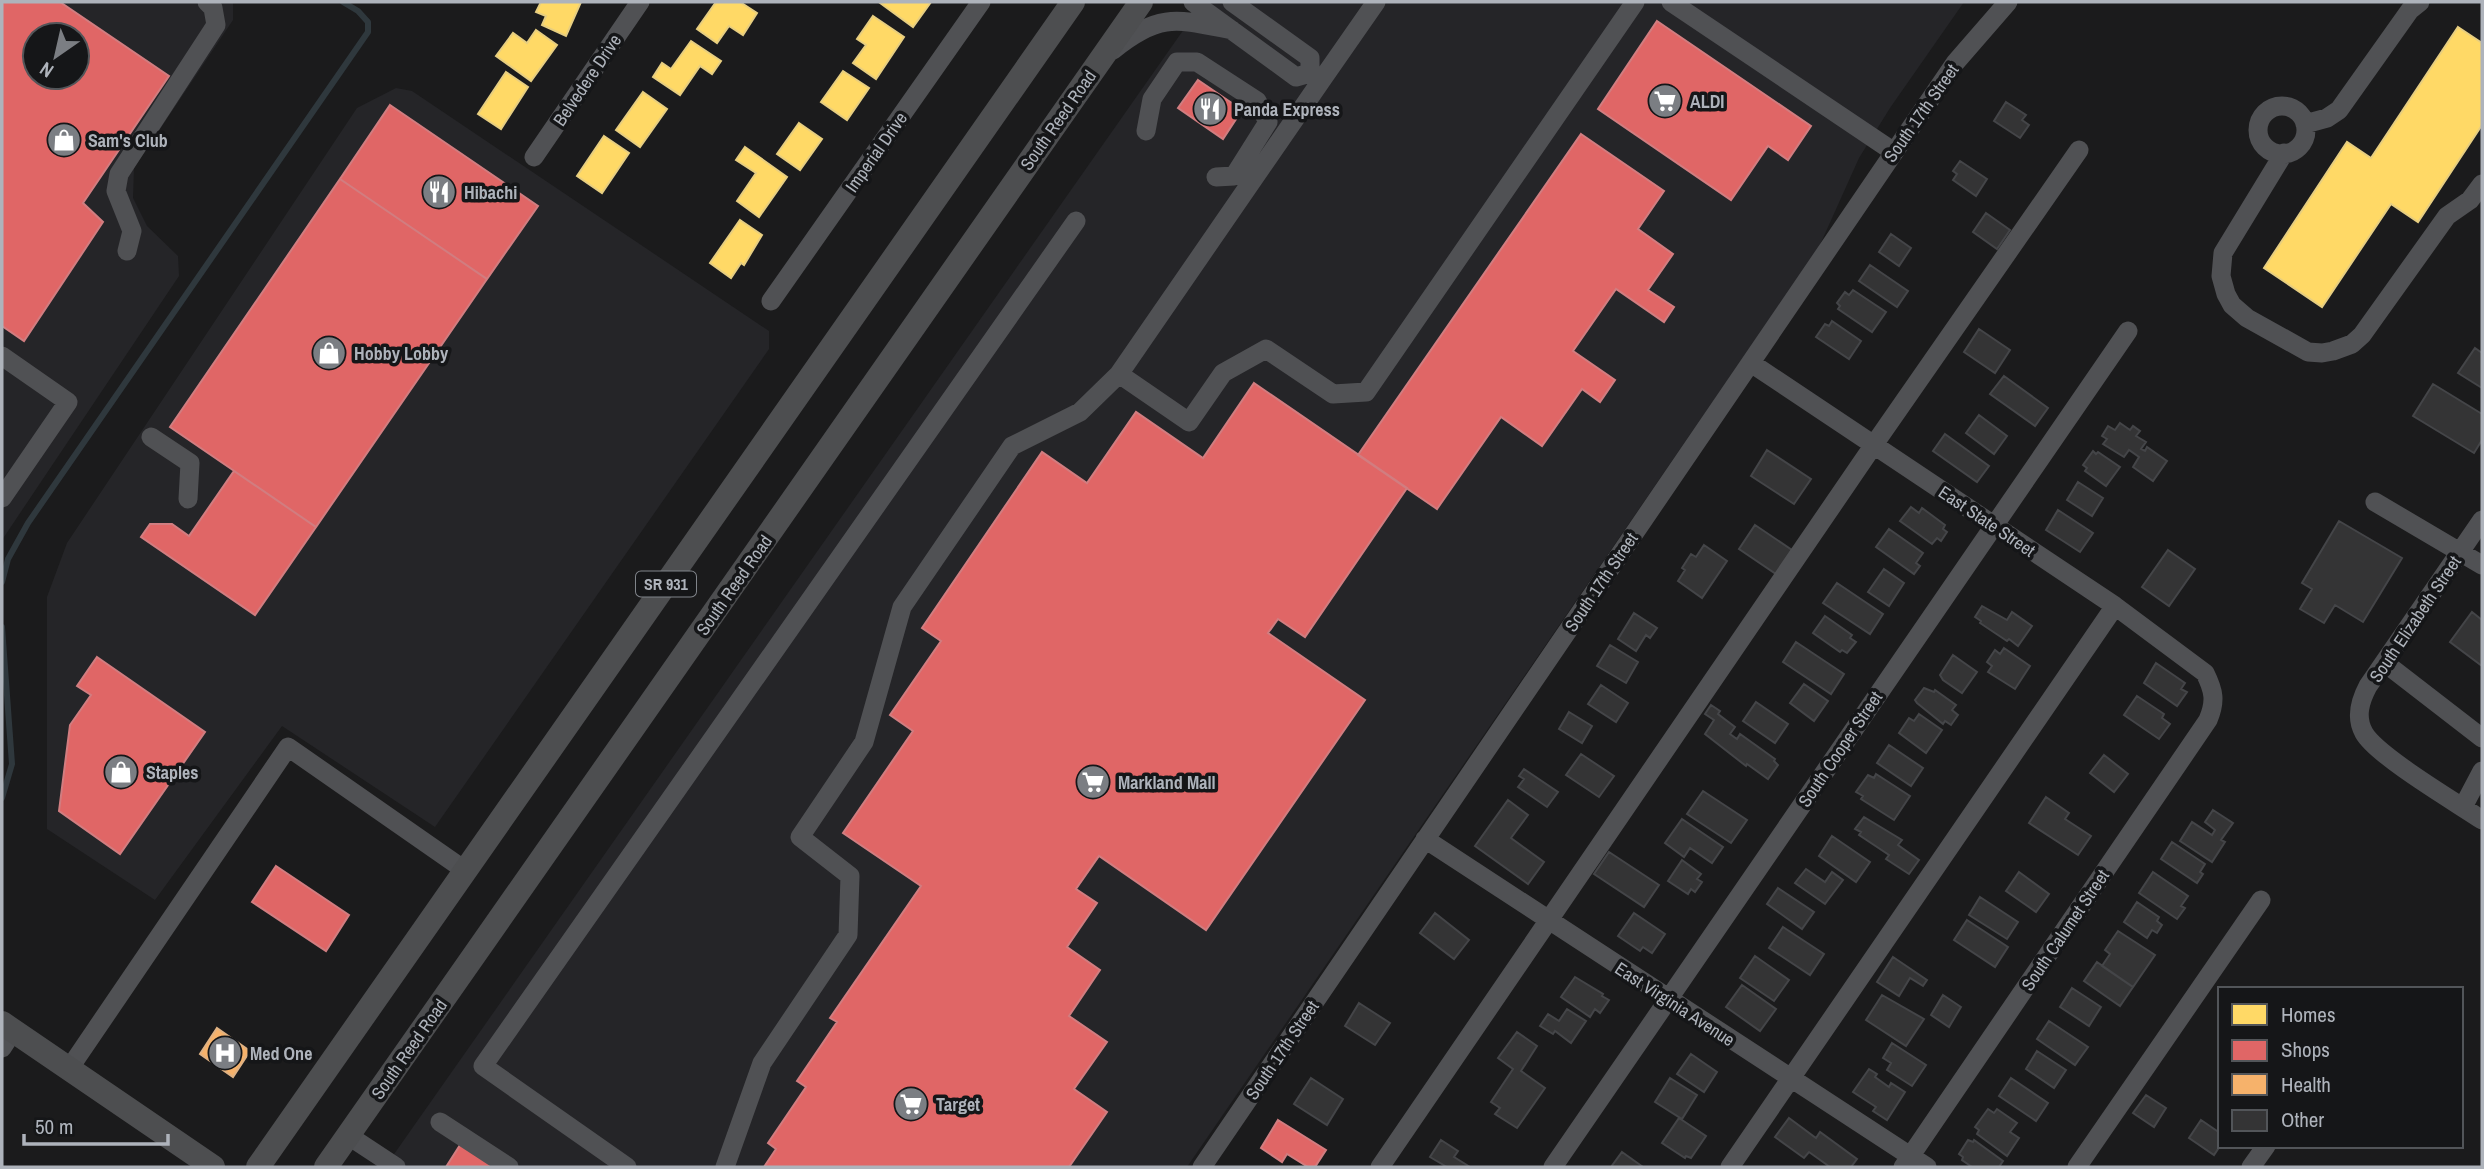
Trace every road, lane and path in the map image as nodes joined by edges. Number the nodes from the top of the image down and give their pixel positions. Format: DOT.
graph roads {
  1 [pos="207,2"];
  2 [pos="640,2"];
  3 [pos="981,2"];
  4 [pos="1073,2"];
  5 [pos="1141,2"];
  6 [pos="1193,2"];
  7 [pos="1232,2"];
  8 [pos="1376,2"];
  9 [pos="1635,2"];
  10 [pos="1671,2"];
  11 [pos="2008,2"];
  12 [pos="2420,2"];
  13 [pos="1232,30"];
  14 [pos="1099,62"];
  15 [pos="1316,77"];
  16 [pos="2305,124"];
  17 [pos="1146,131"];
  18 [pos="2079,150"];
  19 [pos="1894,152"];
  20 [pos="2284,153"];
  21 [pos="534,157"];
  22 [pos="1216,177"];
  23 [pos="2482,184"];
  24 [pos="1076,221"];
  25 [pos="127,251"];
  26 [pos="771,302"];
  27 [pos="2128,331"];
  28 [pos="2,356"];
  29 [pos="1751,363"];
  30 [pos="1119,374"];
  31 [pos="151,437"];
  32 [pos="1873,446"];
  33 [pos="2,498"];
  34 [pos="188,499"];
  35 [pos="2375,502"];
  36 [pos="2482,520"];
  37 [pos="1993,525"];
  38 [pos="2460,553"];
  39 [pos="2482,565"];
  40 [pos="2115,606"];
  41 [pos="2385,663"];
  42 [pos="2213,689"];
  43 [pos="2482,738"];
  44 [pos="2482,771"];
  45 [pos="2463,807"];
  46 [pos="2482,820"];
  47 [pos="1425,839"];
  48 [pos="466,871"];
  49 [pos="2261,900"];
  50 [pos="1550,920"];
  51 [pos="1668,999"];
  52 [pos="6,1034"];
  53 [pos="69,1069"];
  54 [pos="1790,1080"];
  55 [pos="440,1122"];
  56 [pos="349,1136"];
  57 [pos="2265,1148"];
  58 [pos="1913,1164"];
  59 [pos="213,1167"];
  60 [pos="258,1167"];
  61 [pos="326,1167"];
  62 [pos="396,1167"];
  63 [pos="509,1167"];
  64 [pos="627,1167"];
  65 [pos="725,1167"];
  66 [pos="1202,1167"];
  67 [pos="1380,1167"];
  68 [pos="1553,1167"];
  69 [pos="1730,1167"];
  70 [pos="2077,1167"];
  71 [pos="2251,1167"];
  1 -- 25 [label="street"];
  2 -- 21 [label="street, Belvedere Drive"];
  3 -- 26 [label="street, Imperial Drive"];
  4 -- 48 [label="main road, SR 931"];
  5 -- 14 [label="main road, South Reed Road / SR 931"];
  6 -- 13 [label="street"];
  7 -- 15 [label="street"];
  8 -- 15 [label="street"];
  9 -- 30 [label="street"];
  10 -- 19 [label="street"];
  11 -- 19 [label="street, South 17th Street"];
  12 -- 16 [label="street"];
  13 -- 14 [label="street"];
  13 -- 15 [label="street"];
  14 -- 56 [label="main road, South Reed Road / SR 931"];
  15 -- 30 [label="street"];
  16 -- 20 [label="street"];
  16 -- 20 [label="street"];
  17 -- 22 [label="street"];
  18 -- 32 [label="street"];
  19 -- 29 [label="street, South 17th Street"];
  20 -- 23 [label="street"];
  24 -- 64 [label="street"];
  27 -- 37 [label="street, South Cooper Street"];
  28 -- 33 [label="street"];
  29 -- 32 [label="street, East State Street"];
  29 -- 47 [label="street, South 17th Street"];
  30 -- 65 [label="street"];
  31 -- 34 [label="street"];
  32 -- 37 [label="street, East State Street"];
  32 -- 50 [label="street"];
  35 -- 38 [label="street"];
  36 -- 38 [label="street, South Elizabeth Street"];
  37 -- 40 [label="street, East State Street"];
  37 -- 51 [label="street, South Cooper Street"];
  38 -- 39 [label="street"];
  38 -- 41 [label="street, South Elizabeth Street"];
  40 -- 42 [label="street, East State Street"];
  40 -- 54 [label="street"];
  41 -- 43 [label="street"];
  41 -- 45 [label="street, South Elizabeth Street"];
  42 -- 58 [label="street, South Calumet Street"];
  44 -- 45 [label="street"];
  45 -- 46 [label="street"];
  47 -- 50 [label="street, East Virginia Avenue"];
  47 -- 66 [label="street, South 17th Street"];
  48 -- 53 [label="street"];
  48 -- 60 [label="main road, SR 931"];
  49 -- 70 [label="street"];
  50 -- 51 [label="street, East Virginia Avenue"];
  50 -- 67 [label="street"];
  51 -- 54 [label="street, East Virginia Avenue"];
  51 -- 68 [label="street, South Cooper Street"];
  52 -- 53 [label="main road"];
  53 -- 59 [label="main road"];
  54 -- 58 [label="street, East Virginia Avenue"];
  54 -- 69 [label="street"];
  55 -- 63 [label="street"];
  56 -- 61 [label="main road, South Reed Road / SR 931"];
  56 -- 62 [label="street"];
  57 -- 71 [label="street"];
}
